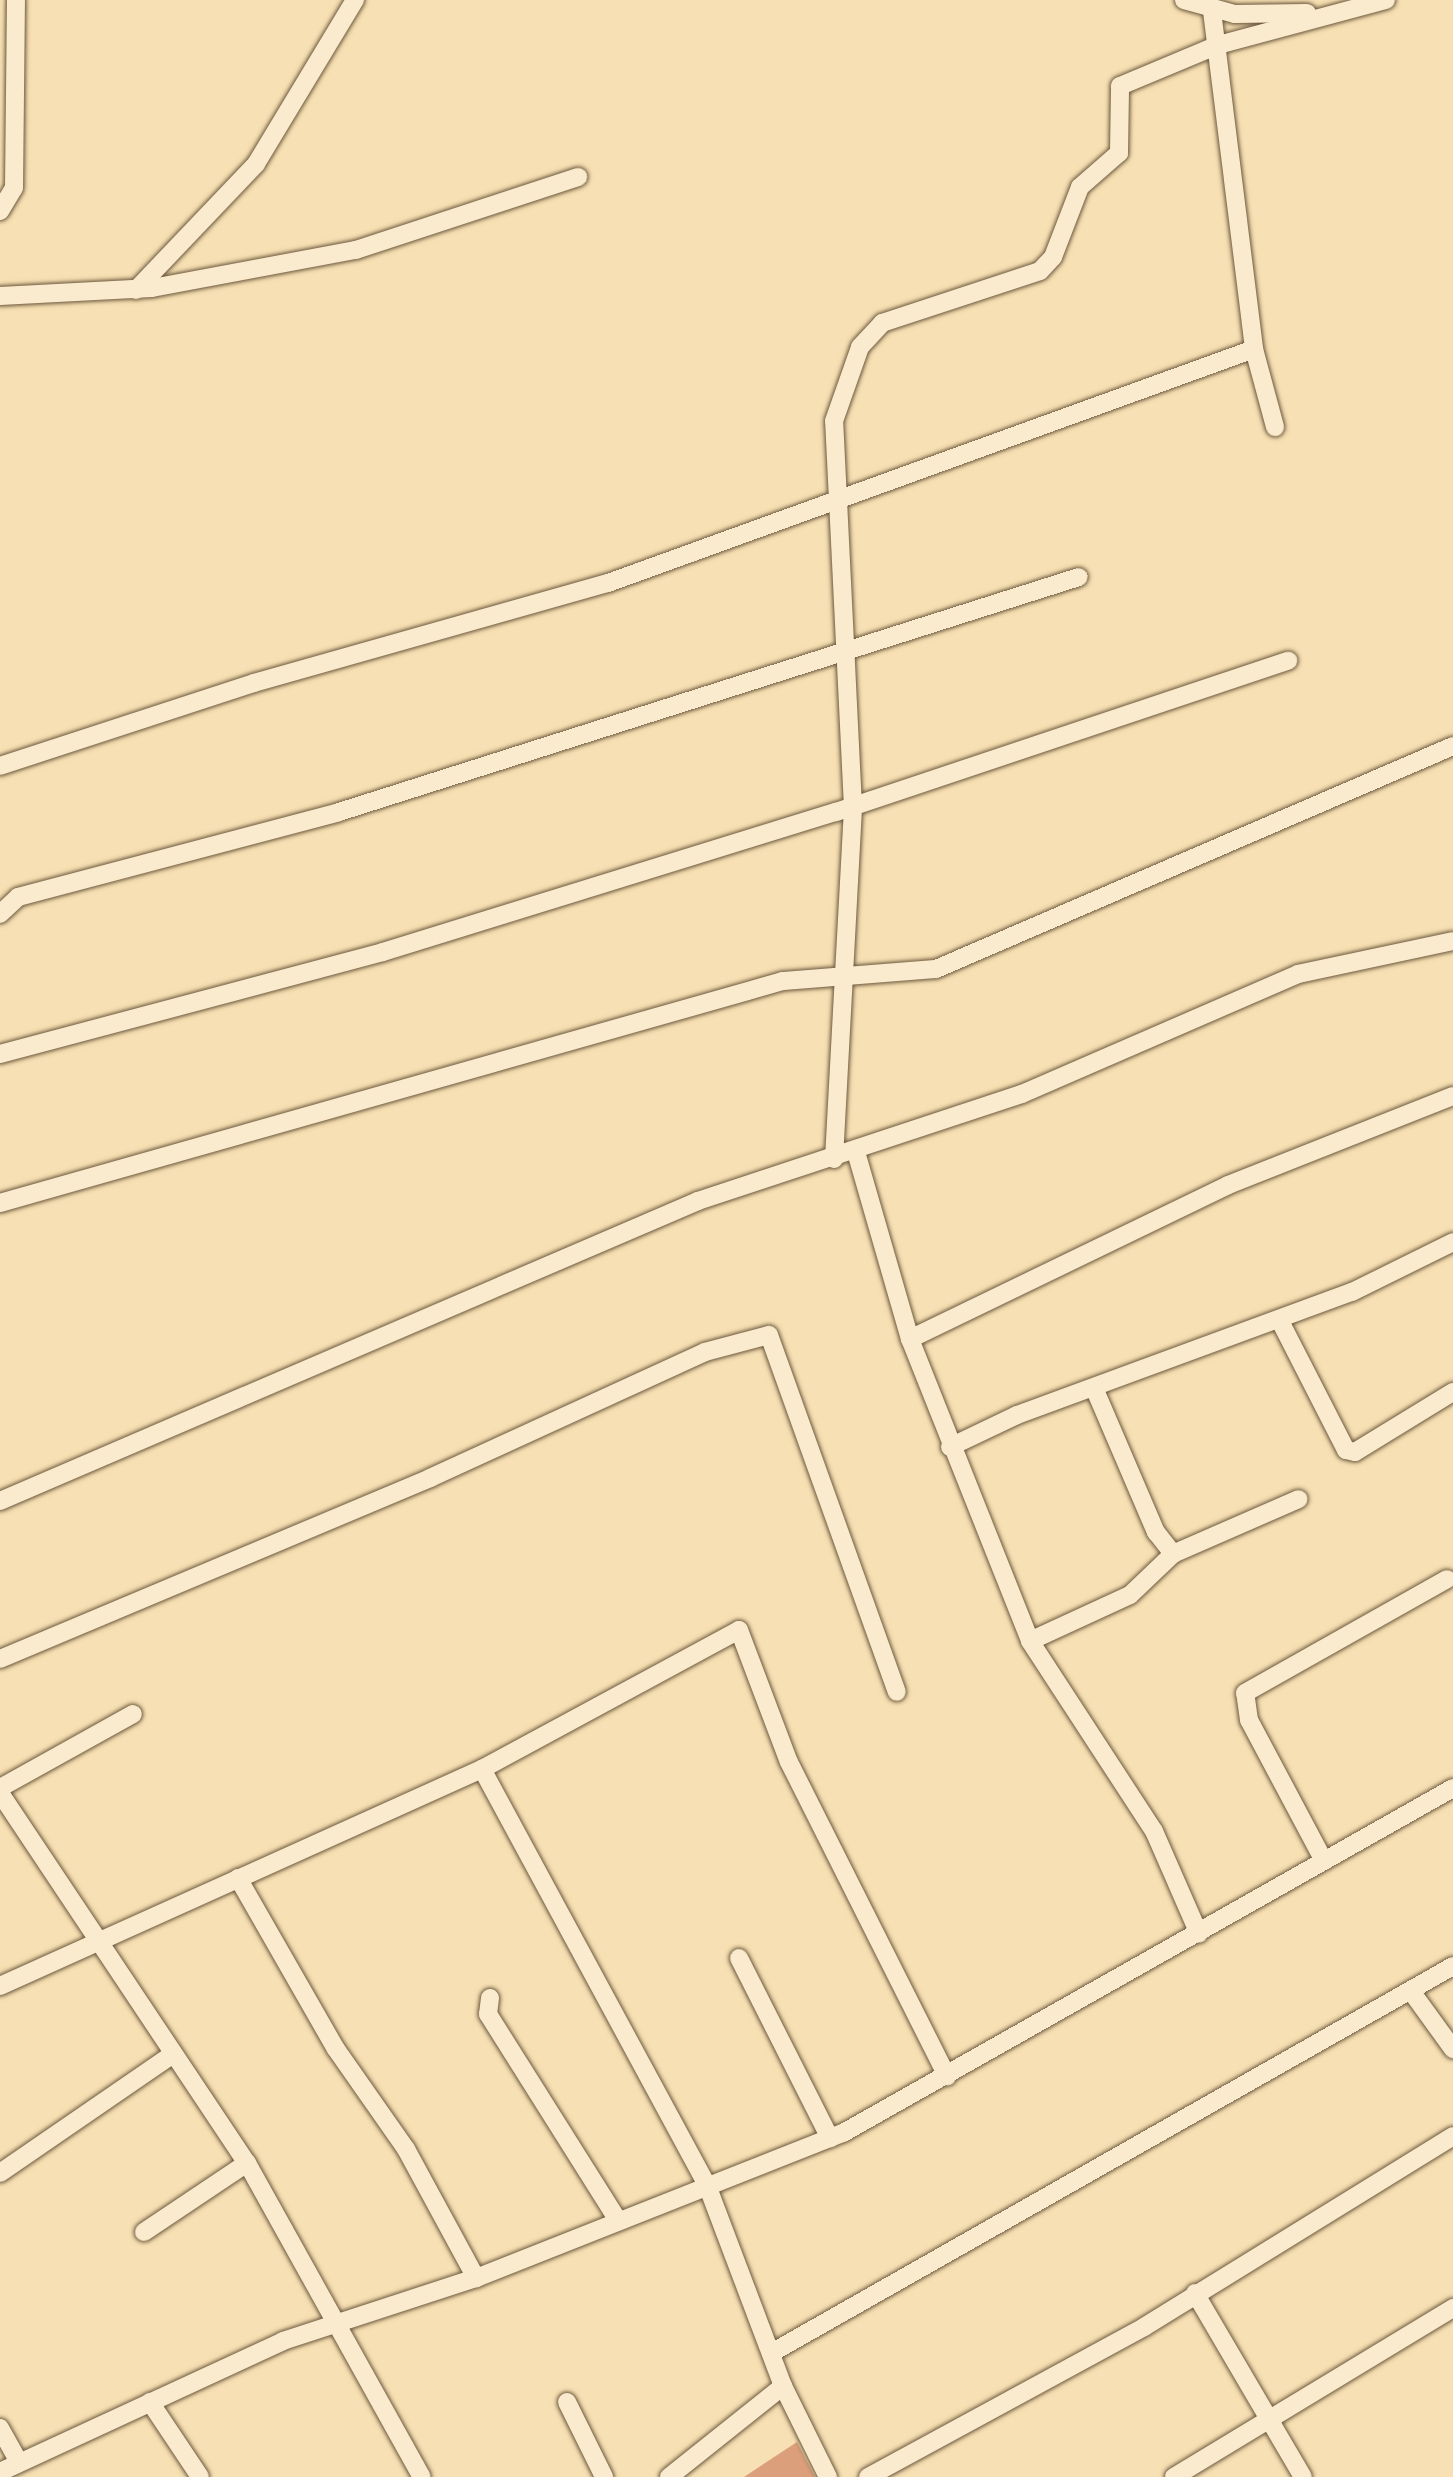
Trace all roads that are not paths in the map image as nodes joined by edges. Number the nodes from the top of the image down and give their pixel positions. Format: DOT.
graph roads {
  1 [pos="16,0"];
  2 [pos="355,0"];
  3 [pos="1184,0"];
  4 [pos="1386,0"];
  5 [pos="1212,11"];
  6 [pos="1331,12"];
  7 [pos="1218,45"];
  8 [pos="578,177"];
  9 [pos="0,211"];
  10 [pos="136,290"];
  11 [pos="0,296"];
  12 [pos="1254,349"];
  13 [pos="1275,427"];
  14 [pos="840,499"];
  15 [pos="1079,577"];
  16 [pos="850,651"];
  17 [pos="1288,661"];
  18 [pos="1453,746"];
  19 [pos="0,766"];
  20 [pos="853,807"];
  21 [pos="0,914"];
  22 [pos="1453,941"];
  23 [pos="843,972"];
  24 [pos="0,1054"];
  25 [pos="1453,1096"];
  26 [pos="856,1152"];
  27 [pos="834,1159"];
  28 [pos="0,1203"];
  29 [pos="1453,1242"];
  30 [pos="1280,1321"];
  31 [pos="910,1339"];
  32 [pos="1095,1390"];
  33 [pos="1453,1392"];
  34 [pos="950,1447"];
  35 [pos="1299,1499"];
  36 [pos="0,1501"];
  37 [pos="1173,1554"];
  38 [pos="1447,1579"];
  39 [pos="1030,1641"];
  40 [pos="0,1659"];
  41 [pos="897,1692"];
  42 [pos="133,1714"];
  43 [pos="482,1769"];
  44 [pos="1453,1788"];
  45 [pos="0,1790"];
  46 [pos="1324,1861"];
  47 [pos="238,1878"];
  48 [pos="1199,1934"];
  49 [pos="99,1943"];
  50 [pos="739,1958"];
  51 [pos="1453,1966"];
  52 [pos="0,1986"];
  53 [pos="1411,1991"];
  54 [pos="490,1998"];
  55 [pos="1453,2049"];
  56 [pos="172,2055"];
  57 [pos="947,2076"];
  58 [pos="1453,2136"];
  59 [pos="830,2138"];
  60 [pos="247,2163"];
  61 [pos="0,2173"];
  62 [pos="707,2185"];
  63 [pos="617,2219"];
  64 [pos="144,2232"];
  65 [pos="476,2278"];
  66 [pos="1195,2293"];
  67 [pos="1453,2308"];
  68 [pos="333,2324"];
  69 [pos="773,2352"];
  70 [pos="783,2386"];
  71 [pos="150,2402"];
  72 [pos="567,2402"];
  73 [pos="1271,2422"];
  74 [pos="0,2428"];
  75 [pos="17,2459"];
  76 [pos="0,2472"];
  77 [pos="200,2477"];
  78 [pos="422,2477"];
  79 [pos="604,2477"];
  80 [pos="669,2477"];
  81 [pos="828,2477"];
  82 [pos="868,2477"];
  83 [pos="1174,2477"];
  84 [pos="1303,2477"];
  1 -- 9 [label="street"];
  2 -- 10 [label="street"];
  3 -- 5 [label="street"];
  4 -- 6 [label="street"];
  5 -- 6 [label="street"];
  5 -- 7 [label="street"];
  6 -- 7 [label="street"];
  7 -- 12 [label="street"];
  7 -- 14 [label="street"];
  8 -- 10 [label="street"];
  10 -- 11 [label="street"];
  12 -- 13 [label="street"];
  12 -- 14 [label="street"];
  14 -- 16 [label="street"];
  14 -- 19 [label="street"];
  15 -- 16 [label="street"];
  16 -- 20 [label="street"];
  16 -- 21 [label="street"];
  17 -- 20 [label="street"];
  18 -- 23 [label="street"];
  20 -- 23 [label="street"];
  20 -- 24 [label="street"];
  22 -- 26 [label="street"];
  23 -- 27 [label="street"];
  23 -- 28 [label="street"];
  25 -- 31 [label="street"];
  26 -- 27 [label="street"];
  26 -- 31 [label="street"];
  27 -- 36 [label="street"];
  29 -- 30 [label="street"];
  30 -- 32 [label="street"];
  30 -- 33 [label="street"];
  31 -- 34 [label="street"];
  32 -- 34 [label="street"];
  32 -- 37 [label="street"];
  34 -- 39 [label="street"];
  35 -- 37 [label="street"];
  37 -- 39 [label="street"];
  38 -- 46 [label="street"];
  39 -- 48 [label="street"];
  40 -- 41 [label="street"];
  42 -- 45 [label="street"];
  43 -- 47 [label="street"];
  43 -- 57 [label="street"];
  43 -- 62 [label="street"];
  44 -- 46 [label="street"];
  45 -- 49 [label="street"];
  46 -- 48 [label="street"];
  47 -- 49 [label="street"];
  47 -- 65 [label="street"];
  48 -- 57 [label="street"];
  49 -- 52 [label="street"];
  49 -- 56 [label="street"];
  50 -- 59 [label="street"];
  51 -- 53 [label="street"];
  53 -- 55 [label="street"];
  53 -- 69 [label="street"];
  54 -- 63 [label="street"];
  56 -- 60 [label="street"];
  56 -- 61 [label="street"];
  57 -- 59 [label="street"];
  58 -- 66 [label="street"];
  59 -- 62 [label="street"];
  60 -- 64 [label="street"];
  60 -- 68 [label="street"];
  62 -- 63 [label="street"];
  62 -- 69 [label="street"];
  63 -- 65 [label="street"];
  65 -- 68 [label="street"];
  66 -- 73 [label="street"];
  66 -- 82 [label="street"];
  67 -- 73 [label="street"];
  68 -- 71 [label="street"];
  68 -- 78 [label="street"];
  69 -- 70 [label="street"];
  70 -- 80 [label="street"];
  70 -- 81 [label="street"];
  71 -- 75 [label="street"];
  71 -- 77 [label="street"];
  72 -- 79 [label="street"];
  73 -- 83 [label="street"];
  73 -- 84 [label="street"];
  74 -- 75 [label="street"];
  75 -- 76 [label="street"];
}
